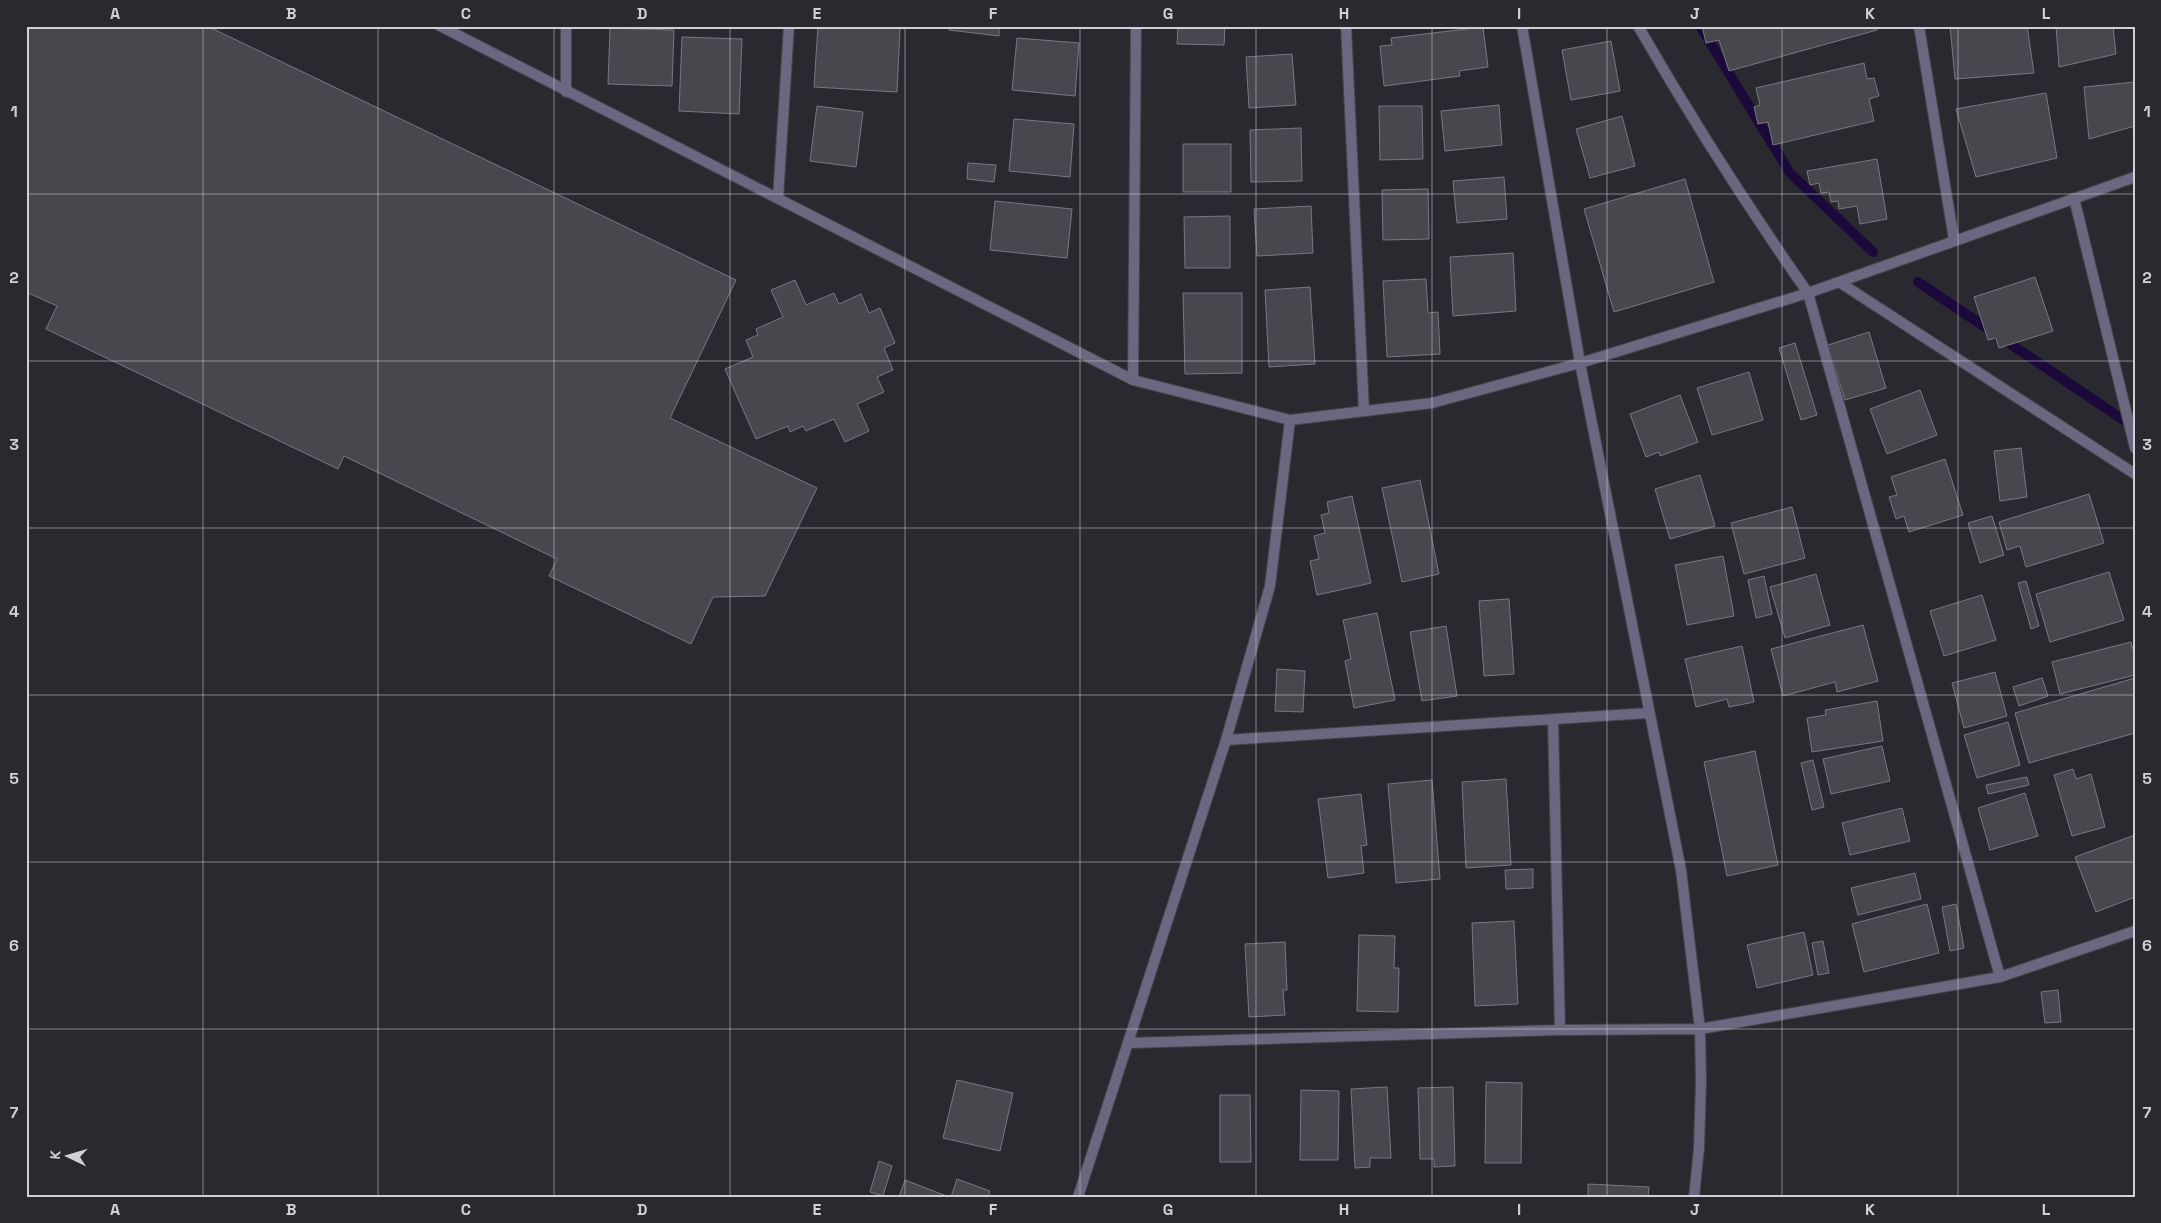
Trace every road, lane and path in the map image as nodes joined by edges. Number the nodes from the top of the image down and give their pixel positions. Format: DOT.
graph roads {
  1 [pos="440,26"];
  2 [pos="566,26"];
  3 [pos="789,26"];
  4 [pos="1136,26"];
  5 [pos="1346,26"];
  6 [pos="1522,26"];
  7 [pos="1638,26"];
  8 [pos="1919,26"];
  9 [pos="566,92"];
  10 [pos="2135,177"];
  11 [pos="778,198"];
  12 [pos="2074,198"];
  13 [pos="1954,240"];
  14 [pos="1840,282"];
  15 [pos="1808,293"];
  16 [pos="1580,362"];
  17 [pos="1133,380"];
  18 [pos="1364,411"];
  19 [pos="1290,420"];
  20 [pos="2135,448"];
  21 [pos="2135,474"];
  22 [pos="1648,713"];
  23 [pos="1553,719"];
  24 [pos="1226,740"];
  25 [pos="2135,931"];
  26 [pos="2000,977"];
  27 [pos="1700,1029"];
  28 [pos="1560,1030"];
  29 [pos="1128,1043"];
  30 [pos="1078,1197"];
  31 [pos="1694,1197"];
  1 -- 9 [label="street"];
  2 -- 9 [label="street"];
  3 -- 11 [label="street"];
  4 -- 17 [label="street"];
  5 -- 18 [label="street"];
  6 -- 16 [label="street"];
  7 -- 15 [label="street"];
  8 -- 13 [label="street"];
  9 -- 11 [label="street"];
  10 -- 12 [label="street"];
  11 -- 17 [label="street"];
  12 -- 13 [label="street"];
  12 -- 20 [label="street"];
  13 -- 14 [label="street"];
  14 -- 15 [label="street"];
  14 -- 21 [label="street"];
  15 -- 16 [label="street"];
  15 -- 26 [label="street"];
  16 -- 18 [label="street"];
  16 -- 22 [label="street"];
  17 -- 19 [label="street"];
  18 -- 19 [label="street"];
  19 -- 24 [label="street"];
  22 -- 23 [label="street"];
  22 -- 27 [label="street"];
  23 -- 24 [label="street"];
  23 -- 28 [label="street"];
  24 -- 29 [label="street"];
  25 -- 26 [label="street"];
  26 -- 27 [label="street"];
  27 -- 28 [label="street"];
  27 -- 31 [label="street"];
  28 -- 29 [label="street"];
  29 -- 30 [label="street"];
}
